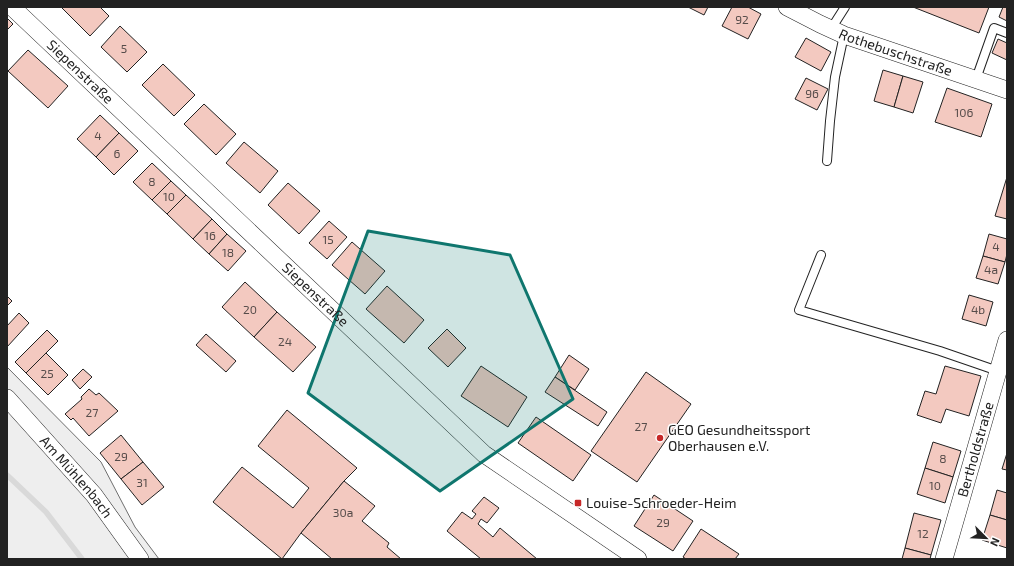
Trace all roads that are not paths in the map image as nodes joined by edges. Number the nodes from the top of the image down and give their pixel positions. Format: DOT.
graph roads {
  1 [pos="12,7"];
  2 [pos="787,7"];
  3 [pos="844,7"];
  4 [pos="838,32"];
  5 [pos="1007,33"];
  6 [pos="976,80"];
  7 [pos="1007,90"];
  8 [pos="828,161"];
  9 [pos="821,255"];
  10 [pos="1007,340"];
  11 [pos="998,371"];
  12 [pos="7,398"];
  13 [pos="140,559"];
  14 [pos="638,559"];
  15 [pos="944,559"];
  1 -- 14 [label="street, Siepenstraße"];
  2 -- 4 [label="street, Rothebuschstraße"];
  3 -- 4 [label="lane"];
  4 -- 6 [label="street, Rothebuschstraße"];
  4 -- 8 [label="lane"];
  5 -- 6 [label="lane"];
  6 -- 7 [label="street, Rothebuschstraße"];
  9 -- 11 [label="lane"];
  10 -- 11 [label="street, Bertholdstraße"];
  11 -- 15 [label="street, Bertholdstraße"];
  12 -- 13 [label="street, Am Mühlenbach"];
}
